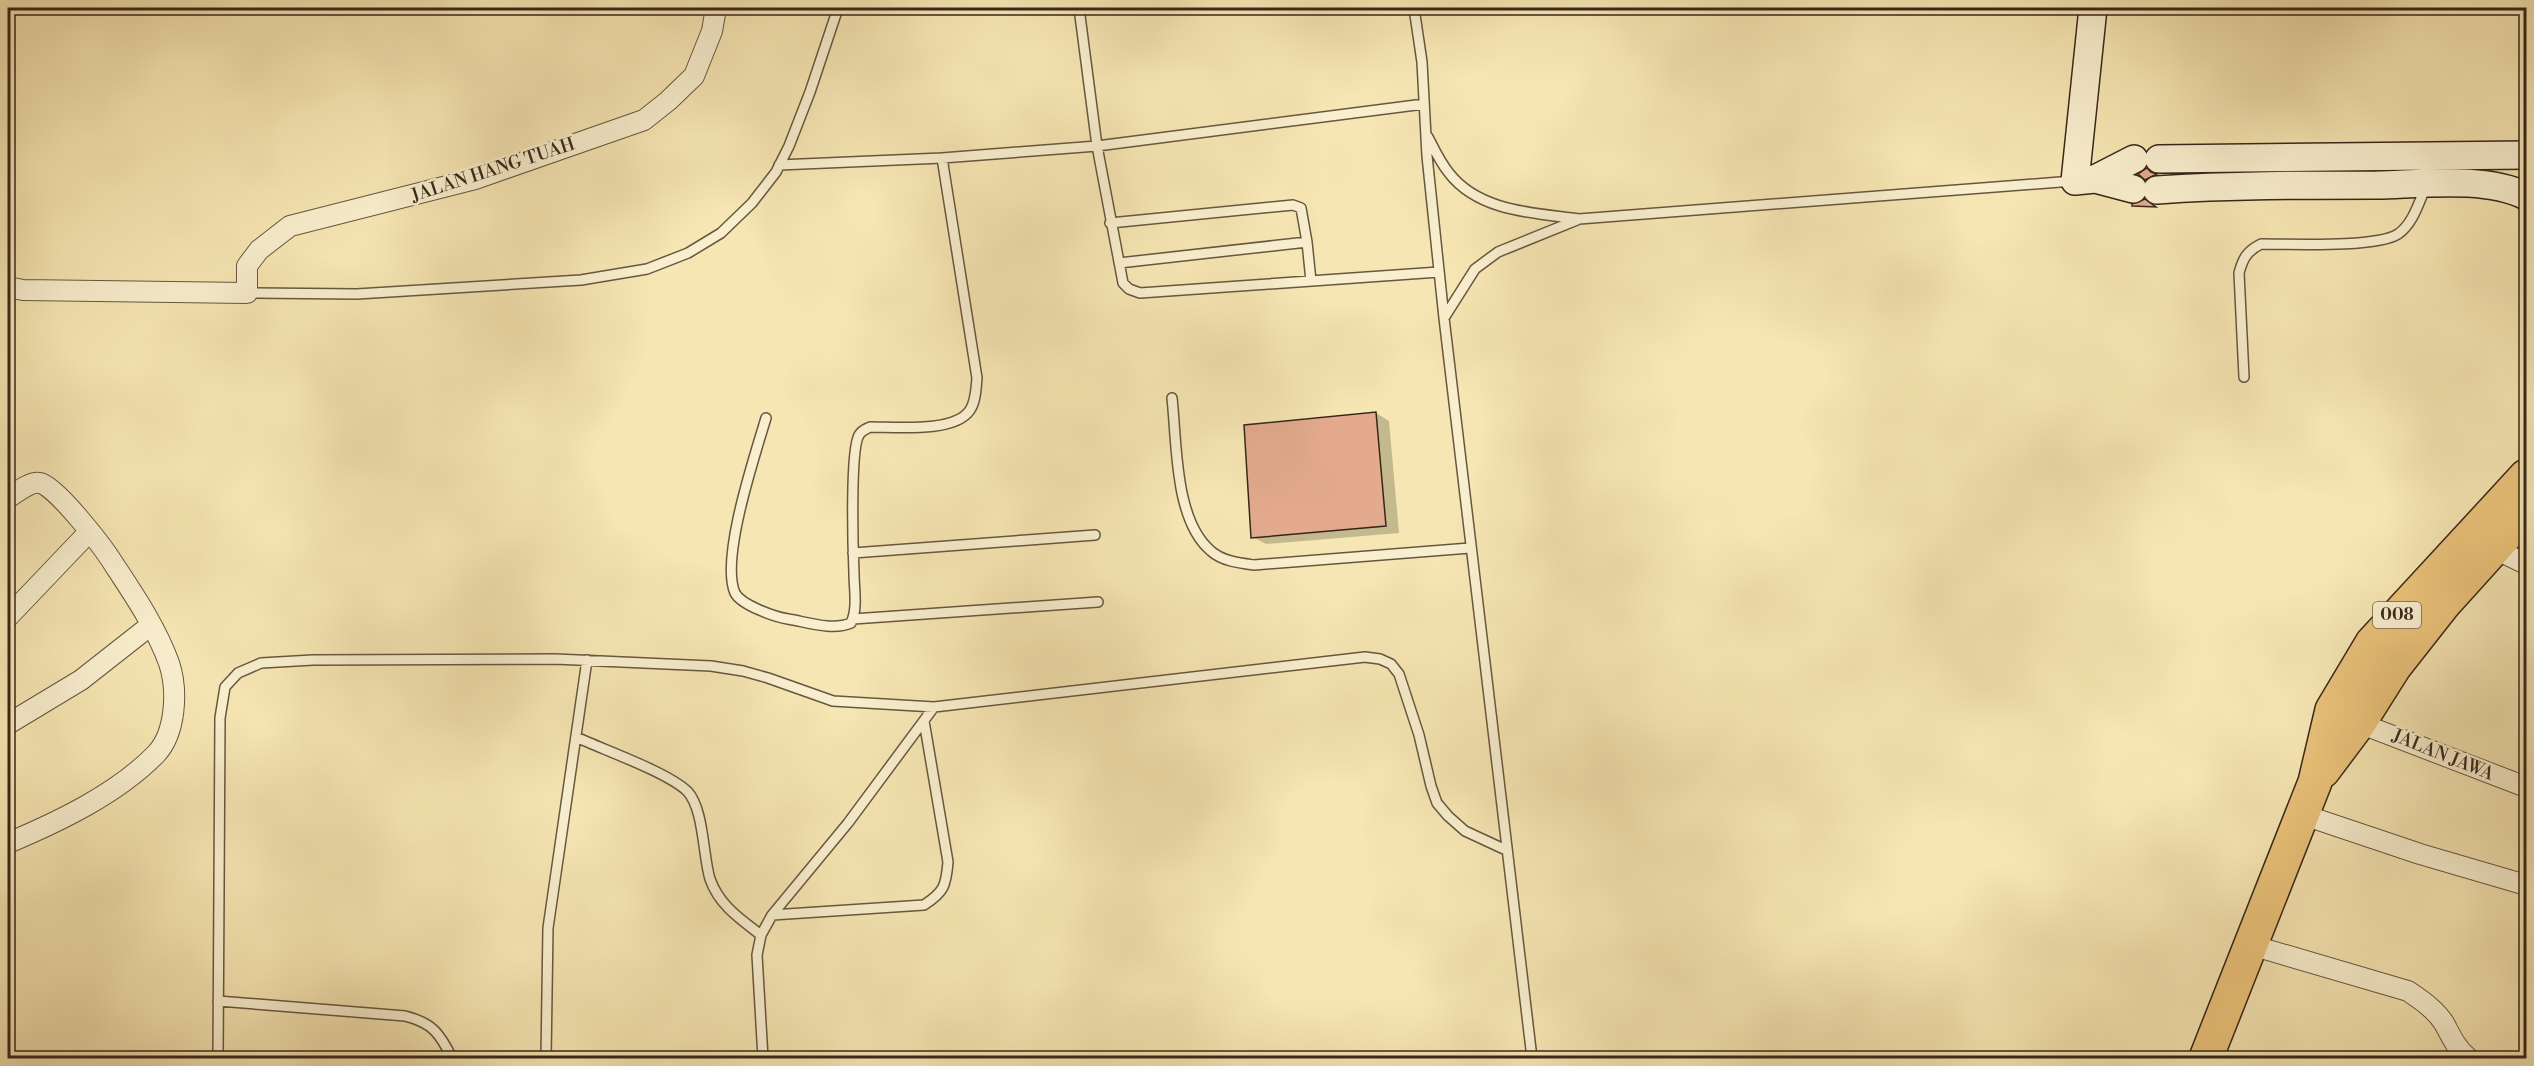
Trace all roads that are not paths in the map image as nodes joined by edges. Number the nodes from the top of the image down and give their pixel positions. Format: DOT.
graph roads {
  1 [pos="716,8"];
  2 [pos="838,8"];
  3 [pos="1078,8"];
  4 [pos="1414,8"];
  5 [pos="2093,8"];
  6 [pos="1424,104"];
  7 [pos="1426,133"];
  8 [pos="1097,146"];
  9 [pos="2499,155"];
  10 [pos="2526,155"];
  11 [pos="942,158"];
  12 [pos="2245,158"];
  13 [pos="779,165"];
  14 [pos="2085,180"];
  15 [pos="2427,184"];
  16 [pos="2246,186"];
  17 [pos="2497,187"];
  18 [pos="2526,196"];
  19 [pos="1579,219"];
  20 [pos="1110,223"];
  21 [pos="1307,242"];
  22 [pos="1119,263"];
  23 [pos="1439,272"];
  24 [pos="1311,281"];
  25 [pos="8,287"];
  26 [pos="247,294"];
  27 [pos="1444,318"];
  28 [pos="2244,377"];
  29 [pos="1172,398"];
  30 [pos="766,418"];
  31 [pos="2526,476"];
  32 [pos="8,498"];
  33 [pos="2526,513"];
  34 [pos="89,532"];
  35 [pos="1095,534"];
  36 [pos="2493,548"];
  37 [pos="1470,549"];
  38 [pos="853,553"];
  39 [pos="2526,564"];
  40 [pos="1098,602"];
  41 [pos="8,617"];
  42 [pos="853,619"];
  43 [pos="151,625"];
  44 [pos="587,660"];
  45 [pos="934,707"];
  46 [pos="924,721"];
  47 [pos="2359,723"];
  48 [pos="8,724"];
  49 [pos="576,737"];
  50 [pos="2314,782"];
  51 [pos="2526,787"];
  52 [pos="2301,814"];
  53 [pos="8,843"];
  54 [pos="1506,850"];
  55 [pos="2526,885"];
  56 [pos="772,915"];
  57 [pos="761,935"];
  58 [pos="2251,945"];
  59 [pos="218,1001"];
  60 [pos="218,1059"];
  61 [pos="452,1059"];
  62 [pos="546,1059"];
  63 [pos="763,1059"];
  64 [pos="1532,1059"];
  65 [pos="2206,1059"];
  66 [pos="2468,1059"];
  1 -- 26 [label="street, JALAN HANG TUAH"];
  2 -- 13 [label="lane"];
  3 -- 8 [label="lane"];
  4 -- 6 [label="lane"];
  5 -- 14 [label="street"];
  6 -- 7 [label="lane"];
  6 -- 8 [label="lane"];
  7 -- 19 [label="lane"];
  7 -- 23 [label="lane"];
  8 -- 11 [label="lane"];
  8 -- 20 [label="lane"];
  9 -- 10 [label="street"];
  9 -- 12 [label="street"];
  9 -- 17 [label="street"];
  11 -- 13 [label="lane"];
  11 -- 38 [label="lane"];
  12 -- 14 [label="street"];
  12 -- 16 [label="street"];
  13 -- 26 [label="lane"];
  14 -- 16 [label="street"];
  14 -- 19 [label="lane"];
  15 -- 16 [label="street"];
  15 -- 17 [label="street"];
  15 -- 28 [label="lane"];
  17 -- 18 [label="street"];
  19 -- 27 [label="lane"];
  20 -- 21 [label="lane"];
  20 -- 22 [label="lane"];
  21 -- 22 [label="lane"];
  21 -- 24 [label="lane"];
  22 -- 24 [label="lane"];
  23 -- 24 [label="lane"];
  23 -- 27 [label="lane"];
  25 -- 26 [label="street"];
  27 -- 37 [label="lane"];
  29 -- 37 [label="lane"];
  30 -- 42 [label="lane"];
  31 -- 50 [label="highway, 008"];
  32 -- 34 [label="street"];
  33 -- 36 [label="highway, 008"];
  34 -- 41 [label="street"];
  34 -- 43 [label="street"];
  35 -- 38 [label="lane"];
  36 -- 39 [label="street"];
  36 -- 47 [label="highway, 008"];
  37 -- 54 [label="lane"];
  38 -- 42 [label="lane"];
  40 -- 42 [label="lane"];
  43 -- 48 [label="street"];
  43 -- 53 [label="street"];
  44 -- 45 [label="lane"];
  44 -- 49 [label="lane"];
  44 -- 59 [label="lane"];
  45 -- 46 [label="lane"];
  45 -- 54 [label="lane"];
  46 -- 56 [label="lane"];
  46 -- 56 [label="lane"];
  47 -- 50 [label="highway, 008"];
  47 -- 51 [label="street, JALAN JAWA"];
  49 -- 57 [label="lane"];
  49 -- 62 [label="lane"];
  50 -- 52 [label="highway, 008"];
  52 -- 55 [label="street"];
  52 -- 58 [label="highway, 008"];
  54 -- 64 [label="lane"];
  56 -- 57 [label="lane"];
  57 -- 63 [label="lane"];
  58 -- 65 [label="highway, 008"];
  58 -- 66 [label="street"];
  59 -- 60 [label="lane"];
  59 -- 61 [label="lane"];
}
